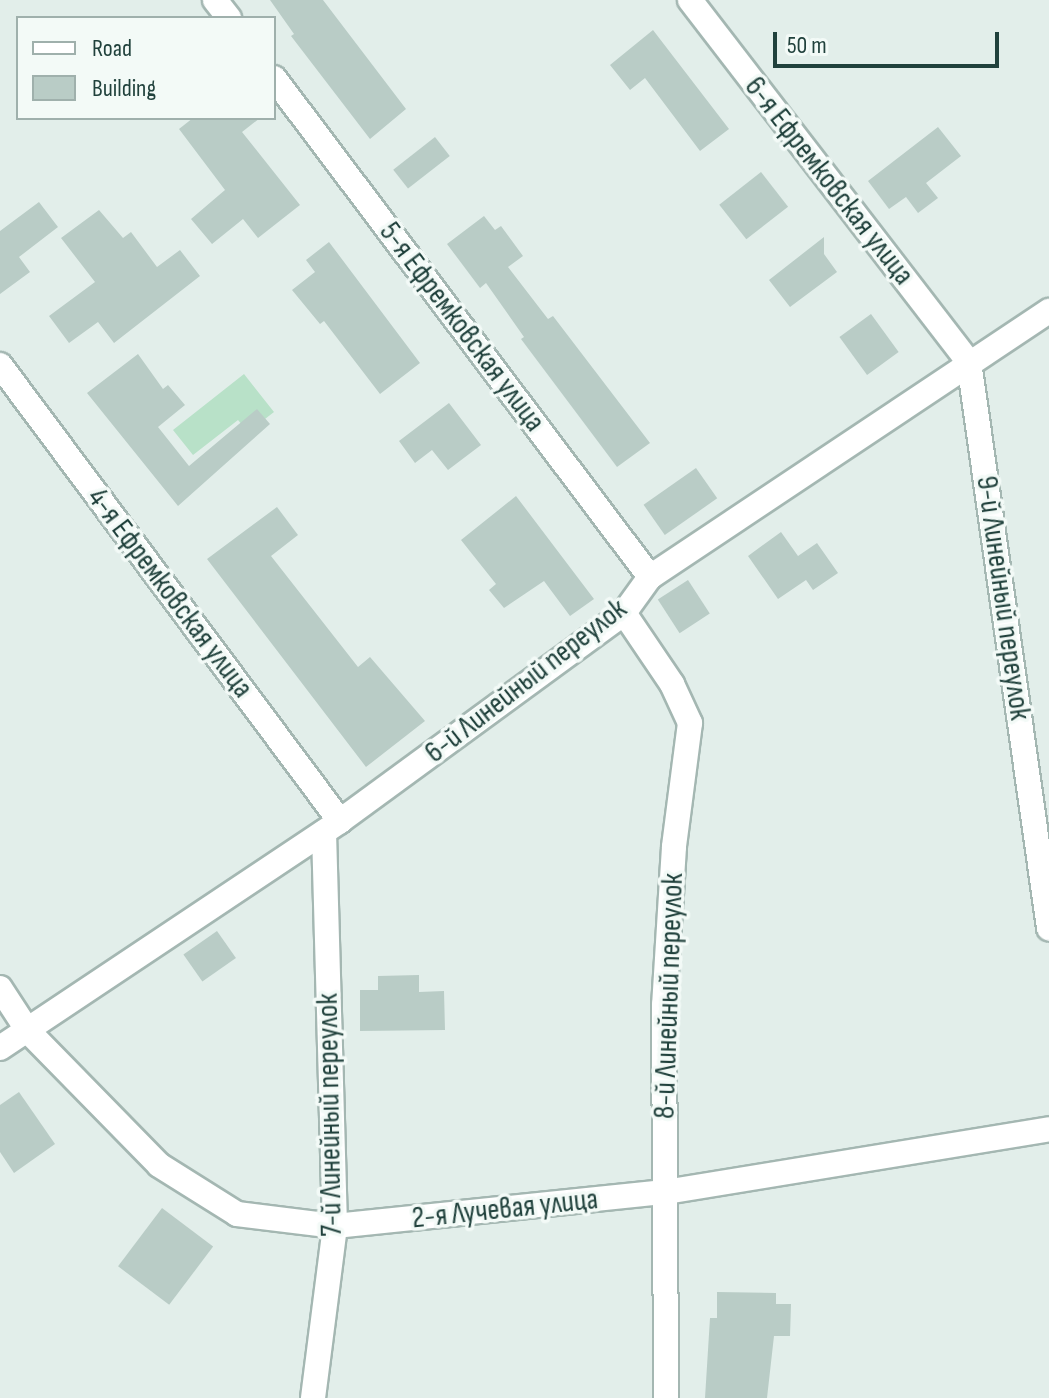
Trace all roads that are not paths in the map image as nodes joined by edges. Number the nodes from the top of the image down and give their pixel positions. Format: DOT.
graph roads {
  1 [pos="215,0"];
  2 [pos="690,0"];
  3 [pos="227,16"];
  4 [pos="276,81"];
  5 [pos="1049,311"];
  6 [pos="969,362"];
  7 [pos="0,365"];
  8 [pos="650,577"];
  9 [pos="624,613"];
  10 [pos="332,826"];
  11 [pos="1049,928"];
  12 [pos="0,988"];
  13 [pos="28,1031"];
  14 [pos="0,1048"];
  15 [pos="1049,1129"];
  16 [pos="666,1192"];
  17 [pos="335,1226"];
  18 [pos="313,1398"];
  19 [pos="666,1398"];
  1 -- 3 [label="street"];
  2 -- 6 [label="street, 6-я Ефремковская улица"];
  4 -- 8 [label="street, 5-я Ефремковская улица"];
  5 -- 6 [label="street, 6-й Линейный переулок"];
  6 -- 8 [label="street, 6-й Линейный переулок"];
  6 -- 11 [label="street, 9-й Линейный переулок"];
  7 -- 10 [label="street, 4-я Ефремковская улица"];
  8 -- 9 [label="street, 6-й Линейный переулок"];
  9 -- 10 [label="street, 6-й Линейный переулок"];
  9 -- 16 [label="street, 8-й Линейный переулок"];
  10 -- 13 [label="street, 6-й Линейный переулок"];
  10 -- 17 [label="street, 7-й Линейный переулок"];
  12 -- 13 [label="street, 2-я Лучевая улица"];
  13 -- 14 [label="street, 6-й Линейный переулок"];
  13 -- 17 [label="street, 2-я Лучевая улица"];
  15 -- 16 [label="street, 2-я Лучевая улица"];
  16 -- 17 [label="street, 2-я Лучевая улица"];
  16 -- 19 [label="street, 8-й Линейный переулок"];
  17 -- 18 [label="street, 7-й Линейный переулок"];
}
